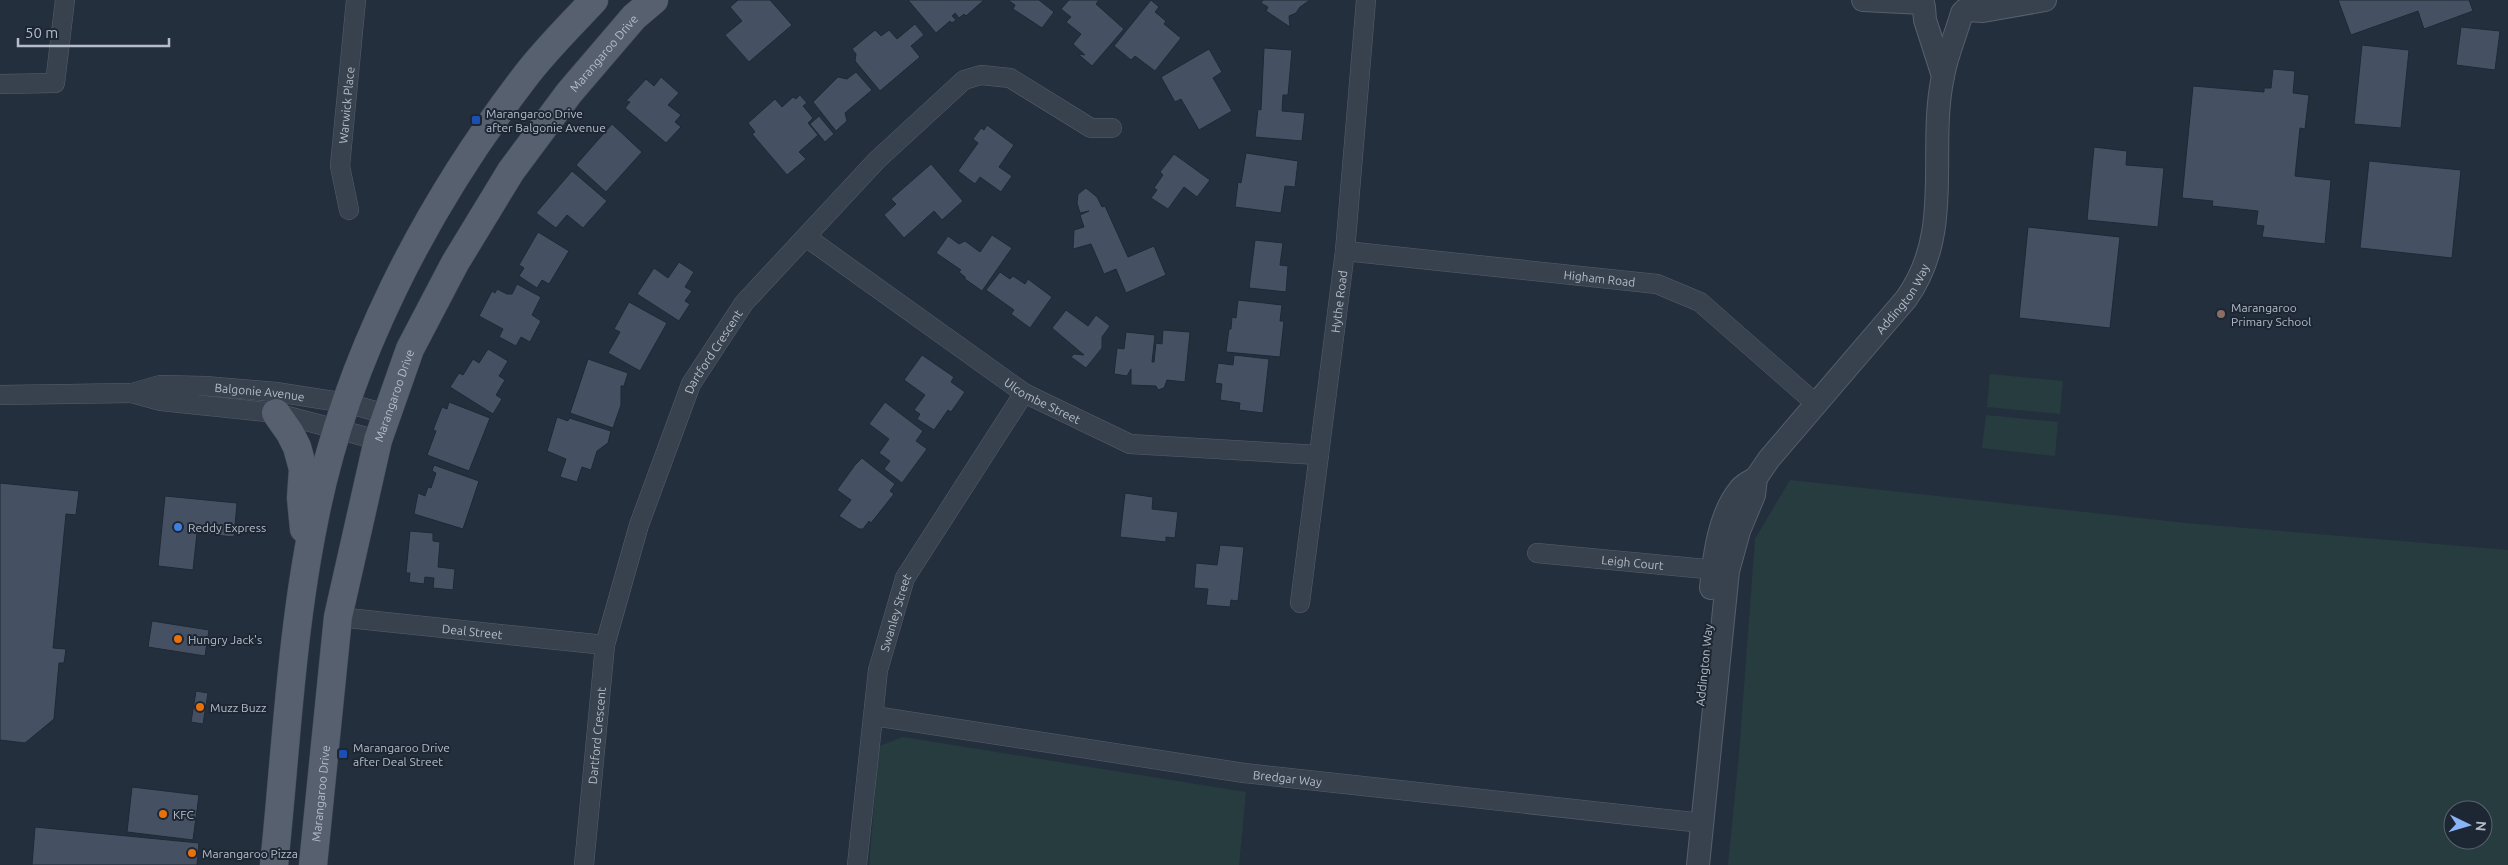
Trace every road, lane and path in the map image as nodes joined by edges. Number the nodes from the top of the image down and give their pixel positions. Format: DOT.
graph roads {
  1 [pos="65,0"];
  2 [pos="356,0"];
  3 [pos="594,0"];
  4 [pos="654,0"];
  5 [pos="1366,0"];
  6 [pos="1863,0"];
  7 [pos="2045,0"];
  8 [pos="1923,4"];
  9 [pos="1965,8"];
  10 [pos="1943,76"];
  11 [pos="0,84"];
  12 [pos="1112,128"];
  13 [pos="349,210"];
  14 [pos="806,237"];
  15 [pos="1345,251"];
  16 [pos="1024,392"];
  17 [pos="132,393"];
  18 [pos="0,394"];
  19 [pos="1815,403"];
  20 [pos="276,413"];
  21 [pos="386,414"];
  22 [pos="342,416"];
  23 [pos="378,440"];
  24 [pos="1319,455"];
  25 [pos="1537,553"];
  26 [pos="307,555"];
  27 [pos="1720,570"];
  28 [pos="1300,604"];
  29 [pos="338,617"];
  30 [pos="605,645"];
  31 [pos="874,716"];
  32 [pos="1695,823"];
  33 [pos="274,865"];
  34 [pos="313,865"];
  35 [pos="584,865"];
  36 [pos="857,865"];
  37 [pos="1684,865"];
  38 [pos="1698,865"];
  1 -- 11 [label="street"];
  2 -- 13 [label="street, Warwick Place"];
  3 -- 22 [label="main road"];
  4 -- 21 [label="main road, Marangaroo Drive"];
  5 -- 15 [label="street, Hythe Road"];
  6 -- 8 [label="street"];
  7 -- 9 [label="street"];
  8 -- 9 [label="street"];
  8 -- 10 [label="street, Addington Way"];
  9 -- 10 [label="street, Addington Way"];
  10 -- 19 [label="street, Addington Way"];
  12 -- 14 [label="street, Dartford Crescent"];
  14 -- 16 [label="street, Ulcombe Street"];
  14 -- 30 [label="street, Dartford Crescent"];
  15 -- 19 [label="street, Higham Road"];
  15 -- 24 [label="street, Hythe Road"];
  16 -- 24 [label="street, Ulcombe Street"];
  16 -- 31 [label="street, Swanley Street"];
  17 -- 18 [label="street, Balgonie Avenue"];
  17 -- 20 [label="street, Balgonie Avenue"];
  17 -- 22 [label="street, Balgonie Avenue"];
  19 -- 27 [label="street, Addington Way"];
  20 -- 22 [label="street, Balgonie Avenue"];
  20 -- 26 [label="main road"];
  21 -- 22 [label="street, Balgonie Avenue"];
  21 -- 23 [label="main road, Marangaroo Drive"];
  22 -- 23 [label="street, Balgonie Avenue"];
  22 -- 26 [label="main road"];
  23 -- 29 [label="main road, Marangaroo Drive"];
  24 -- 28 [label="street, Hythe Road"];
  25 -- 27 [label="street, Leigh Court"];
  26 -- 33 [label="main road"];
  27 -- 32 [label="street, Addington Way"];
  29 -- 30 [label="street, Deal Street"];
  29 -- 34 [label="main road, Marangaroo Drive"];
  30 -- 35 [label="street, Dartford Crescent"];
  31 -- 32 [label="street, Bredgar Way"];
  31 -- 36 [label="street, Swanley Street"];
  32 -- 37 [label="street, Addington Way"];
  32 -- 38 [label="street, Addington Way"];
}
